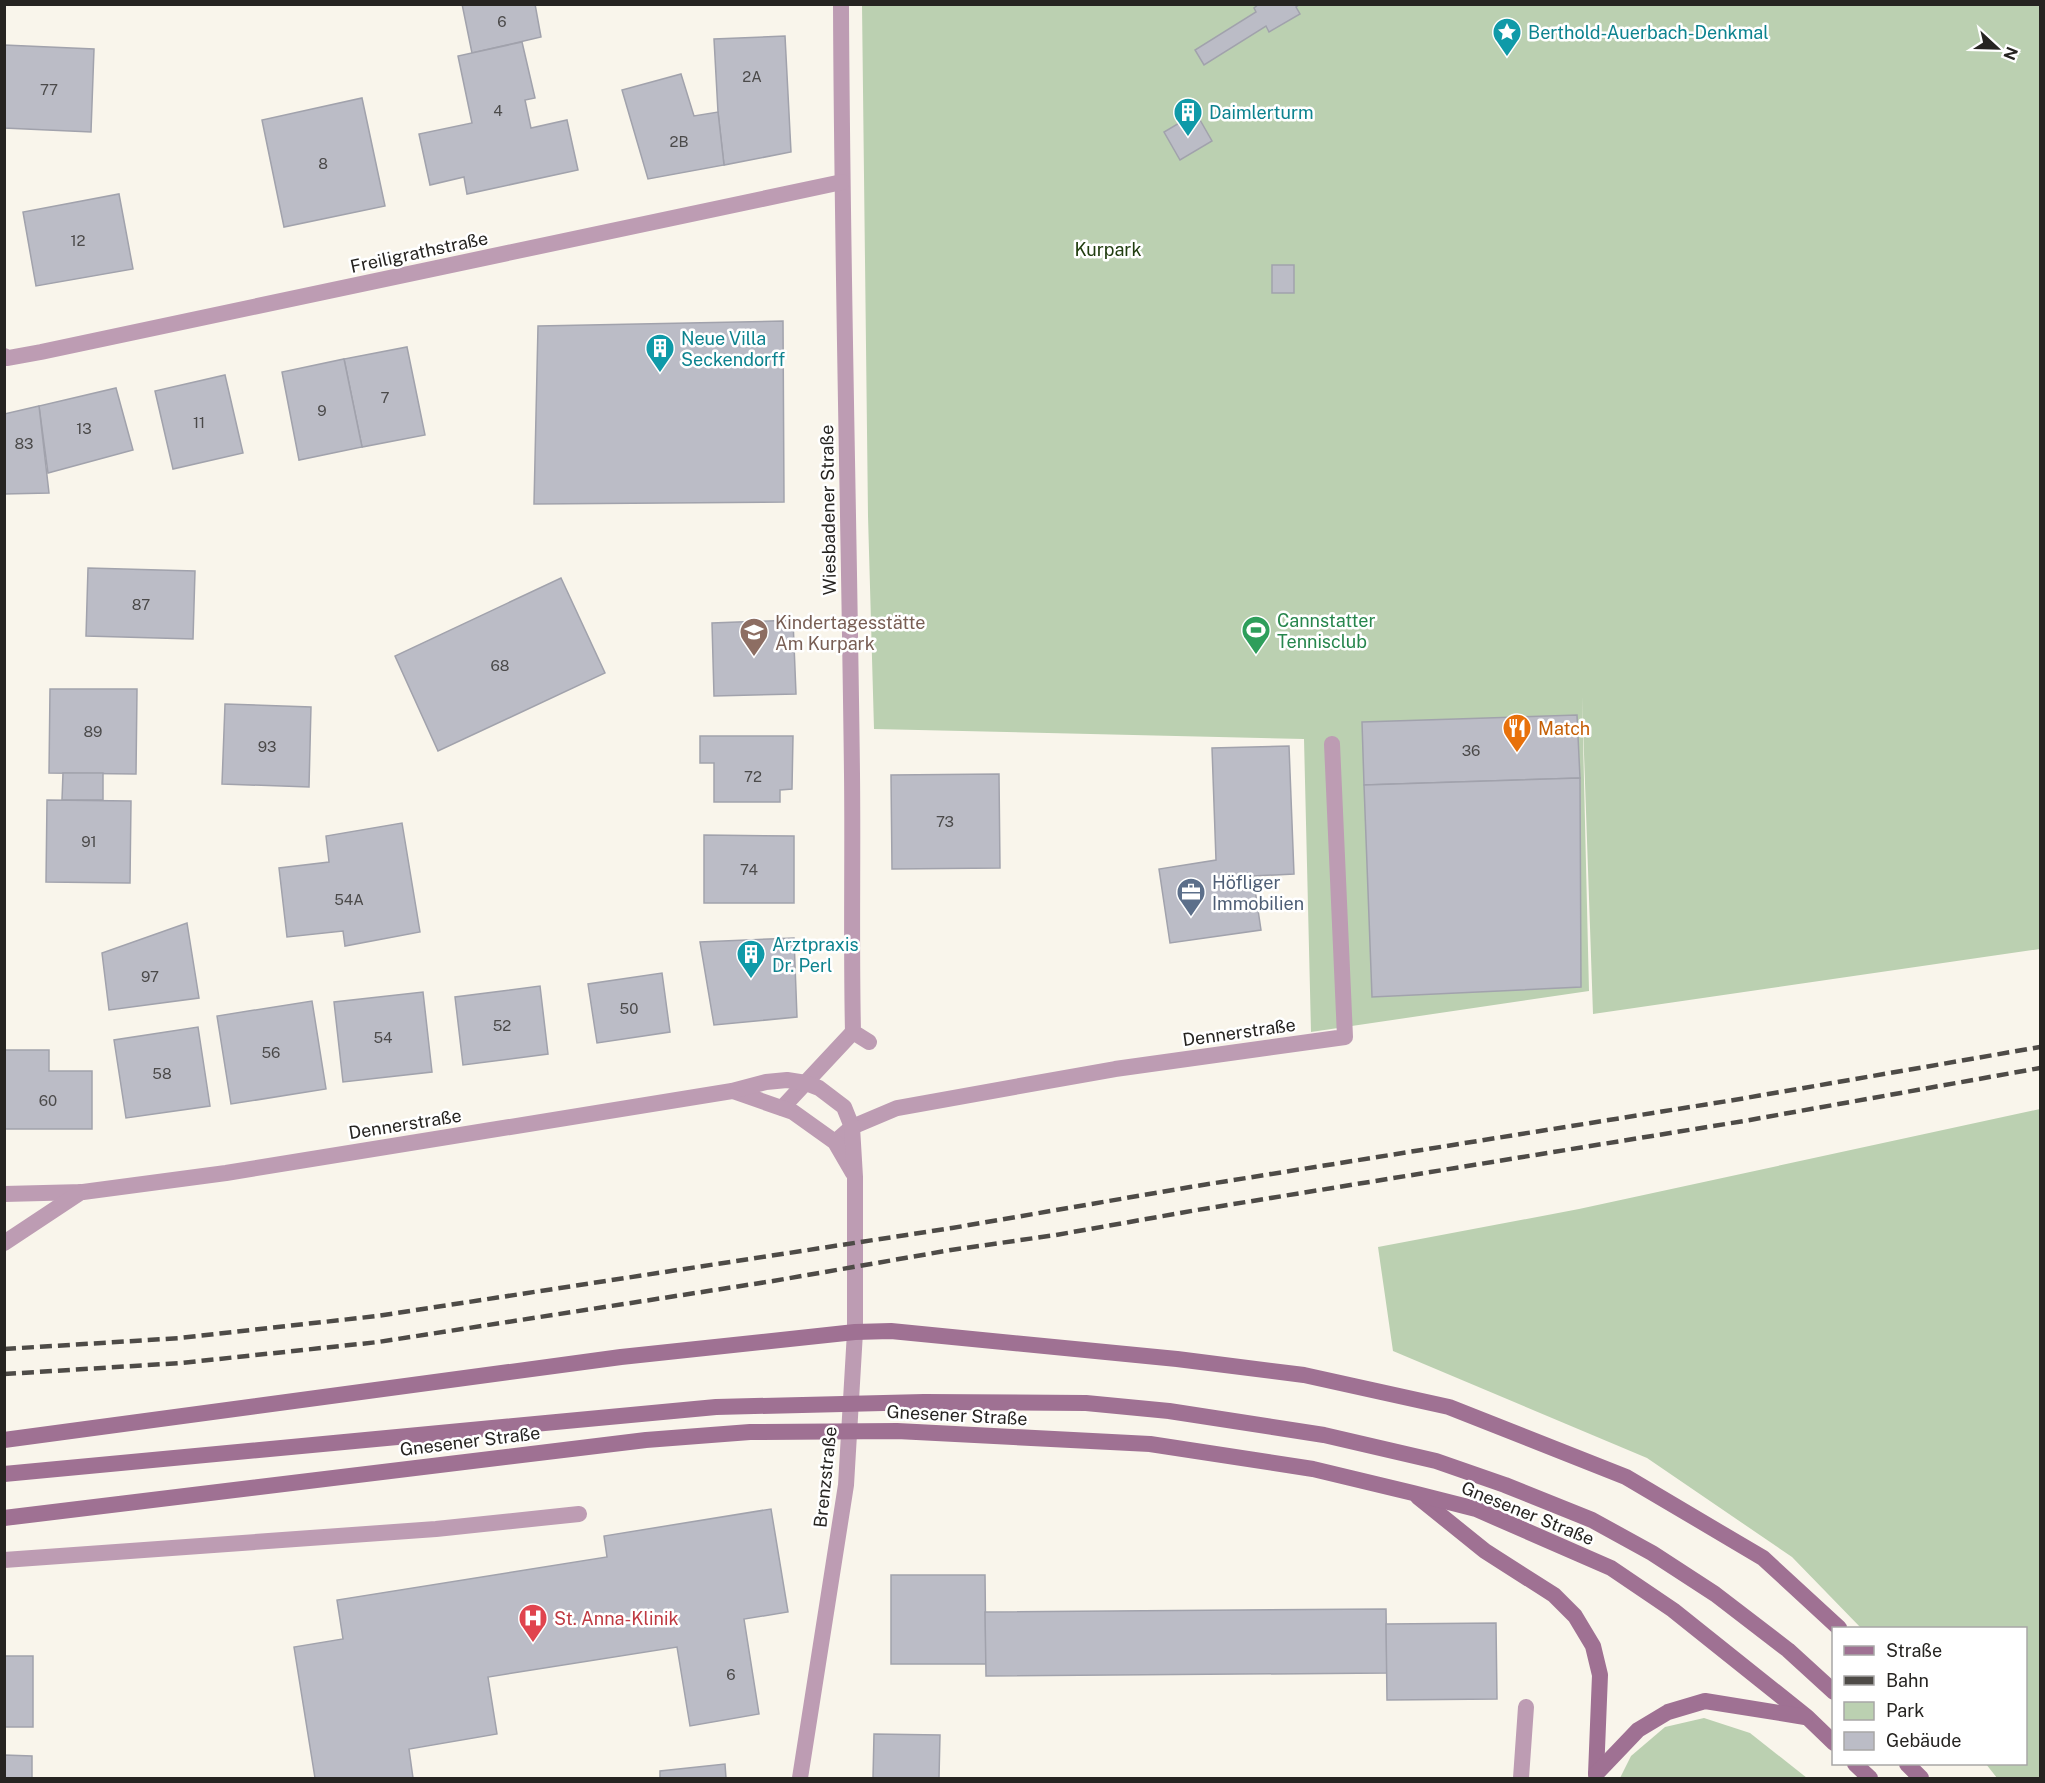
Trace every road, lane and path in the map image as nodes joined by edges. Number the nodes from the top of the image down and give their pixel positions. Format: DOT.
graph roads {
  1 [pos="841,4"];
  2 [pos="842,182"];
  3 [pos="4,356"];
  4 [pos="1332,744"];
  5 [pos="853,1032"];
  6 [pos="869,1042"];
  7 [pos="807,1083"];
  8 [pos="732,1090"];
  9 [pos="782,1108"];
  10 [pos="852,1127"];
  11 [pos="834,1142"];
  12 [pos="855,1177"];
  13 [pos="83,1192"];
  14 [pos="4,1194"];
  15 [pos="4,1243"];
  16 [pos="855,1332"];
  17 [pos="4,1440"];
  18 [pos="4,1474"];
  19 [pos="1413,1493"];
  20 [pos="579,1514"];
  21 [pos="4,1518"];
  22 [pos="4,1560"];
  23 [pos="1837,1627"];
  24 [pos="1832,1691"];
  25 [pos="1526,1707"];
  26 [pos="1807,1717"];
  27 [pos="1832,1742"];
  28 [pos="1857,1765"];
  29 [pos="1908,1765"];
  30 [pos="1595,1776"];
  31 [pos="800,1779"];
  32 [pos="1521,1779"];
  33 [pos="1870,1779"];
  34 [pos="1921,1779"];
  1 -- 2 [label="street, Wiesbadener Straße"];
  2 -- 3 [label="street, Freiligrathstraße"];
  2 -- 5 [label="street, Wiesbadener Straße"];
  4 -- 10 [label="street, Dennerstraße"];
  5 -- 6 [label="street"];
  5 -- 7 [label="street"];
  7 -- 8 [label="street, Dennerstraße"];
  7 -- 9 [label="street"];
  7 -- 10 [label="street, Dennerstraße"];
  8 -- 9 [label="street, Dennerstraße"];
  8 -- 13 [label="street, Dennerstraße"];
  9 -- 11 [label="street, Dennerstraße"];
  10 -- 11 [label="street, Dennerstraße"];
  10 -- 12 [label="street, Dennerstraße"];
  11 -- 12 [label="street, Dennerstraße"];
  12 -- 16 [label="street, Brenzstraße"];
  13 -- 14 [label="street, Dennerstraße"];
  13 -- 15 [label="street, Dennerstraße"];
  16 -- 17 [label="main road"];
  16 -- 23 [label="main road"];
  16 -- 31 [label="street, Brenzstraße"];
  18 -- 24 [label="main road, Gnesener Straße"];
  19 -- 21 [label="main road, Gnesener Straße"];
  19 -- 26 [label="main road, Gnesener Straße"];
  19 -- 30 [label="main road"];
  20 -- 22 [label="street"];
  25 -- 32 [label="street"];
  26 -- 27 [label="main road, Gnesener Straße"];
  26 -- 30 [label="main road"];
  28 -- 33 [label="main road"];
  29 -- 34 [label="main road"];
}
